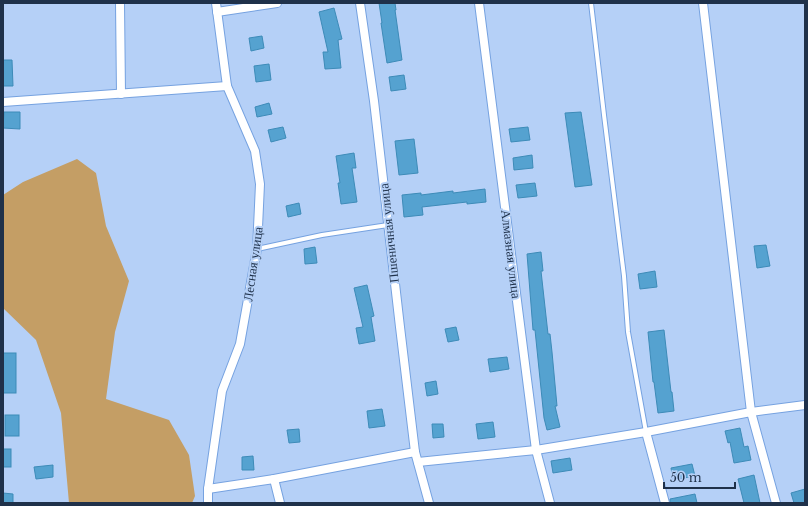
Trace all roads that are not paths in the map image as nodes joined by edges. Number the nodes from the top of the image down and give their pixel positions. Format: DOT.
graph roads {
  1 [pos="120,3"];
  2 [pos="216,3"];
  3 [pos="277,3"];
  4 [pos="360,3"];
  5 [pos="479,3"];
  6 [pos="591,3"];
  7 [pos="703,3"];
  8 [pos="217,12"];
  9 [pos="227,86"];
  10 [pos="121,94"];
  11 [pos="3,102"];
  12 [pos="388,225"];
  13 [pos="258,249"];
  14 [pos="805,405"];
  15 [pos="751,412"];
  16 [pos="646,432"];
  17 [pos="536,450"];
  18 [pos="415,452"];
  19 [pos="418,462"];
  20 [pos="274,479"];
  21 [pos="208,489"];
  22 [pos="208,503"];
  23 [pos="280,503"];
  24 [pos="429,503"];
  25 [pos="550,503"];
  26 [pos="665,503"];
  27 [pos="776,503"];
  1 -- 10 [label="street"];
  2 -- 8 [label="street, Лесная улица"];
  3 -- 8 [label="street"];
  4 -- 12 [label="street, Пшеничная улица"];
  5 -- 17 [label="street, Алмазная улица"];
  6 -- 16 [label="lane"];
  7 -- 15 [label="street"];
  8 -- 9 [label="street, Лесная улица"];
  9 -- 10 [label="street"];
  9 -- 13 [label="street, Лесная улица"];
  10 -- 11 [label="street"];
  12 -- 13 [label="lane"];
  12 -- 18 [label="street, Пшеничная улица"];
  13 -- 21 [label="street, Лесная улица"];
  14 -- 15 [label="street"];
  15 -- 16 [label="street"];
  15 -- 27 [label="street"];
  16 -- 17 [label="street"];
  16 -- 26 [label="street"];
  17 -- 19 [label="street"];
  17 -- 25 [label="street, Алмазная улица"];
  18 -- 19 [label="street, Пшеничная улица"];
  18 -- 20 [label="street"];
  19 -- 24 [label="street, Пшеничная улица"];
  20 -- 21 [label="street"];
  20 -- 23 [label="street"];
  21 -- 22 [label="street, Лесная улица"];
}
